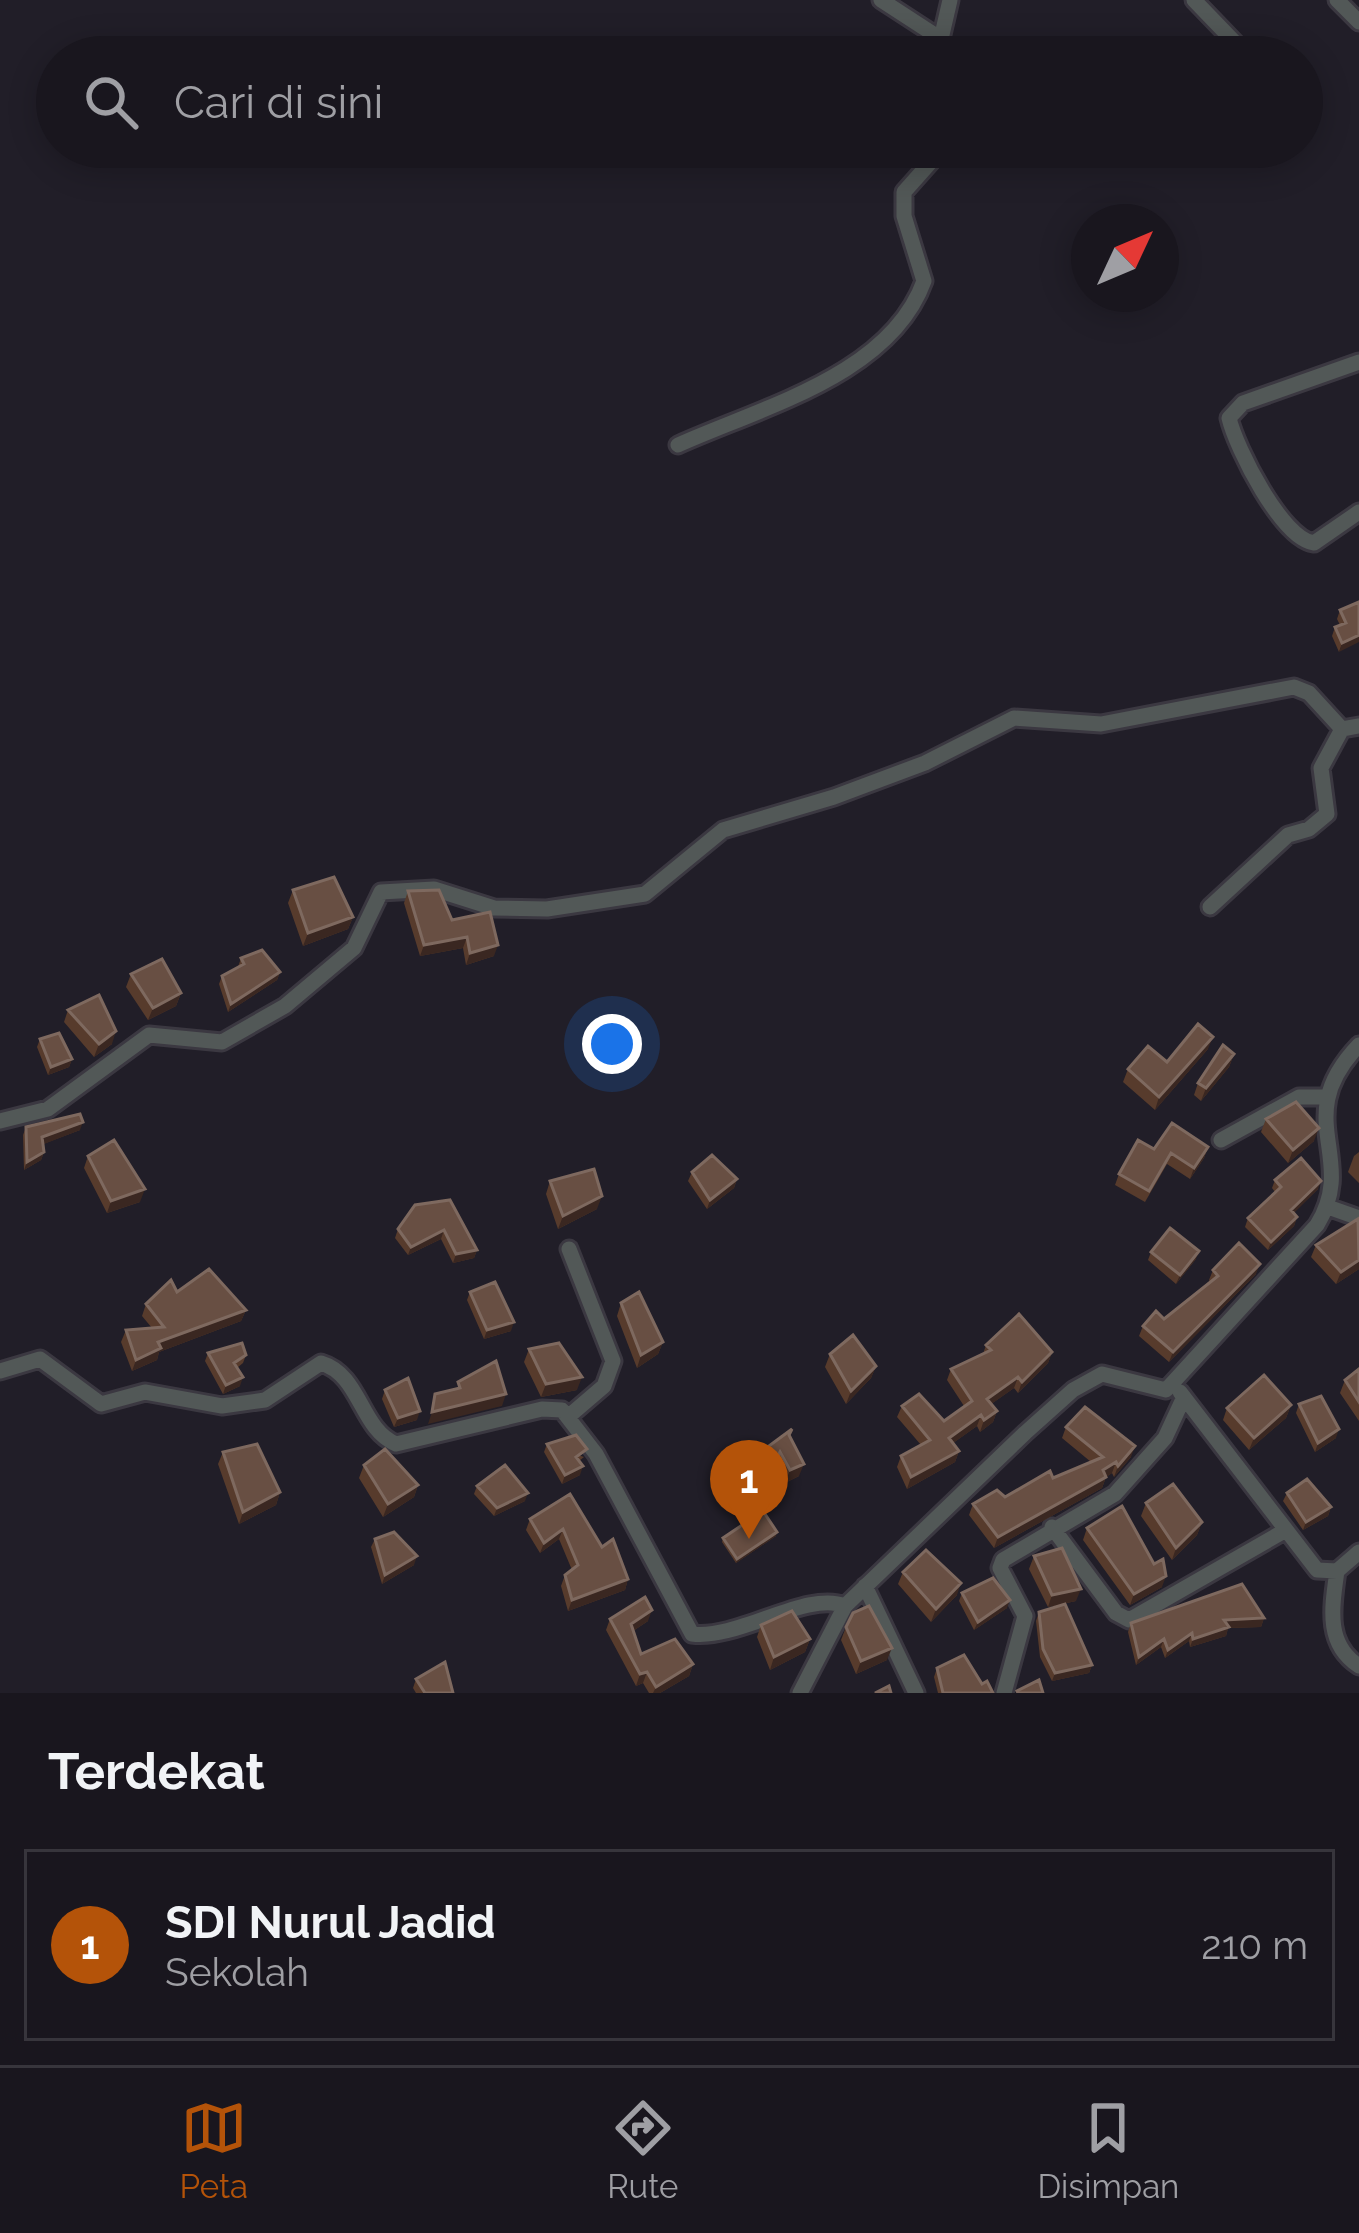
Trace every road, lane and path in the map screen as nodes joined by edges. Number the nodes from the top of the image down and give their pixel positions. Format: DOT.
graph roads {
  1 [pos="950,0"];
  2 [pos="1194,0"];
  3 [pos="1337,0"];
  4 [pos="884,1"];
  5 [pos="1359,22"];
  6 [pos="935,36"];
  7 [pos="942,36"];
  8 [pos="1229,36"];
  9 [pos="925,168"];
  10 [pos="1359,362"];
  11 [pos="678,445"];
  12 [pos="1359,512"];
  13 [pos="1350,727"];
  14 [pos="1210,908"];
  15 [pos="1359,1045"];
  16 [pos="1323,1097"];
  17 [pos="0,1121"];
  18 [pos="1221,1140"];
  19 [pos="1328,1207"];
  20 [pos="1359,1218"];
  21 [pos="569,1250"];
  22 [pos="0,1371"];
  23 [pos="1179,1390"];
  24 [pos="569,1416"];
  25 [pos="1052,1527"];
  26 [pos="1286,1530"];
  27 [pos="1359,1552"];
  28 [pos="1337,1571"];
  29 [pos="865,1586"];
  30 [pos="845,1606"];
  31 [pos="1359,1666"];
  32 [pos="800,1693"];
  33 [pos="916,1693"];
  34 [pos="1004,1693"];
  1 -- 7 [label="street"];
  2 -- 8 [label="street"];
  3 -- 5 [label="street"];
  4 -- 6 [label="street"];
  9 -- 11 [label="street"];
  10 -- 12 [label="street"];
  13 -- 14 [label="street"];
  13 -- 17 [label="street"];
  15 -- 16 [label="street"];
  16 -- 18 [label="street"];
  16 -- 19 [label="street"];
  19 -- 20 [label="street"];
  19 -- 23 [label="street"];
  21 -- 24 [label="street"];
  22 -- 24 [label="street"];
  23 -- 25 [label="street"];
  23 -- 26 [label="street"];
  23 -- 29 [label="street"];
  24 -- 30 [label="street"];
  25 -- 26 [label="street"];
  25 -- 34 [label="street"];
  26 -- 28 [label="street"];
  27 -- 28 [label="street"];
  28 -- 31 [label="street"];
  29 -- 30 [label="street"];
  29 -- 33 [label="street"];
  30 -- 32 [label="street"];
}
